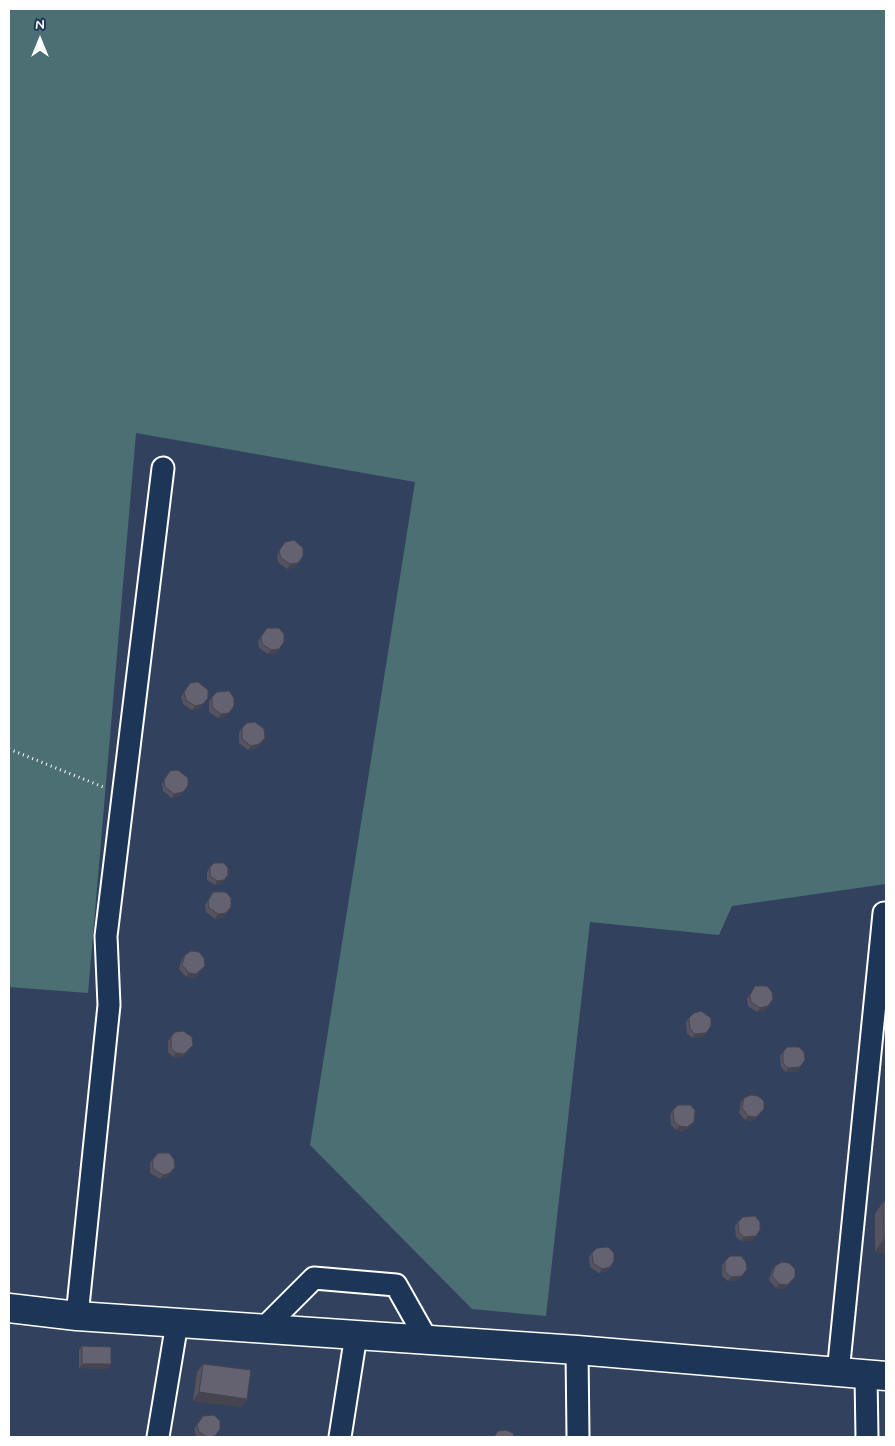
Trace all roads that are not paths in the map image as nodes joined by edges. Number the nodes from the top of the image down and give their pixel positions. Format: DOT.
graph roads {
  1 [pos="163,468"];
  2 [pos="884,913"];
  3 [pos="9,1308"];
  4 [pos="77,1316"];
  5 [pos="177,1323"];
  6 [pos="263,1329"];
  7 [pos="356,1335"];
  8 [pos="427,1340"];
  9 [pos="577,1350"];
  10 [pos="838,1373"];
  11 [pos="876,1376"];
  12 [pos="158,1437"];
  13 [pos="340,1437"];
  14 [pos="578,1437"];
  15 [pos="867,1437"];
  1 -- 4 [label="street"];
  2 -- 10 [label="street"];
  3 -- 4 [label="main road"];
  4 -- 5 [label="main road"];
  5 -- 6 [label="main road"];
  5 -- 12 [label="street"];
  6 -- 7 [label="main road"];
  6 -- 8 [label="street"];
  7 -- 8 [label="main road"];
  7 -- 13 [label="street"];
  8 -- 9 [label="main road"];
  9 -- 10 [label="main road"];
  9 -- 14 [label="street"];
  10 -- 11 [label="main road"];
  11 -- 15 [label="street"];
}
